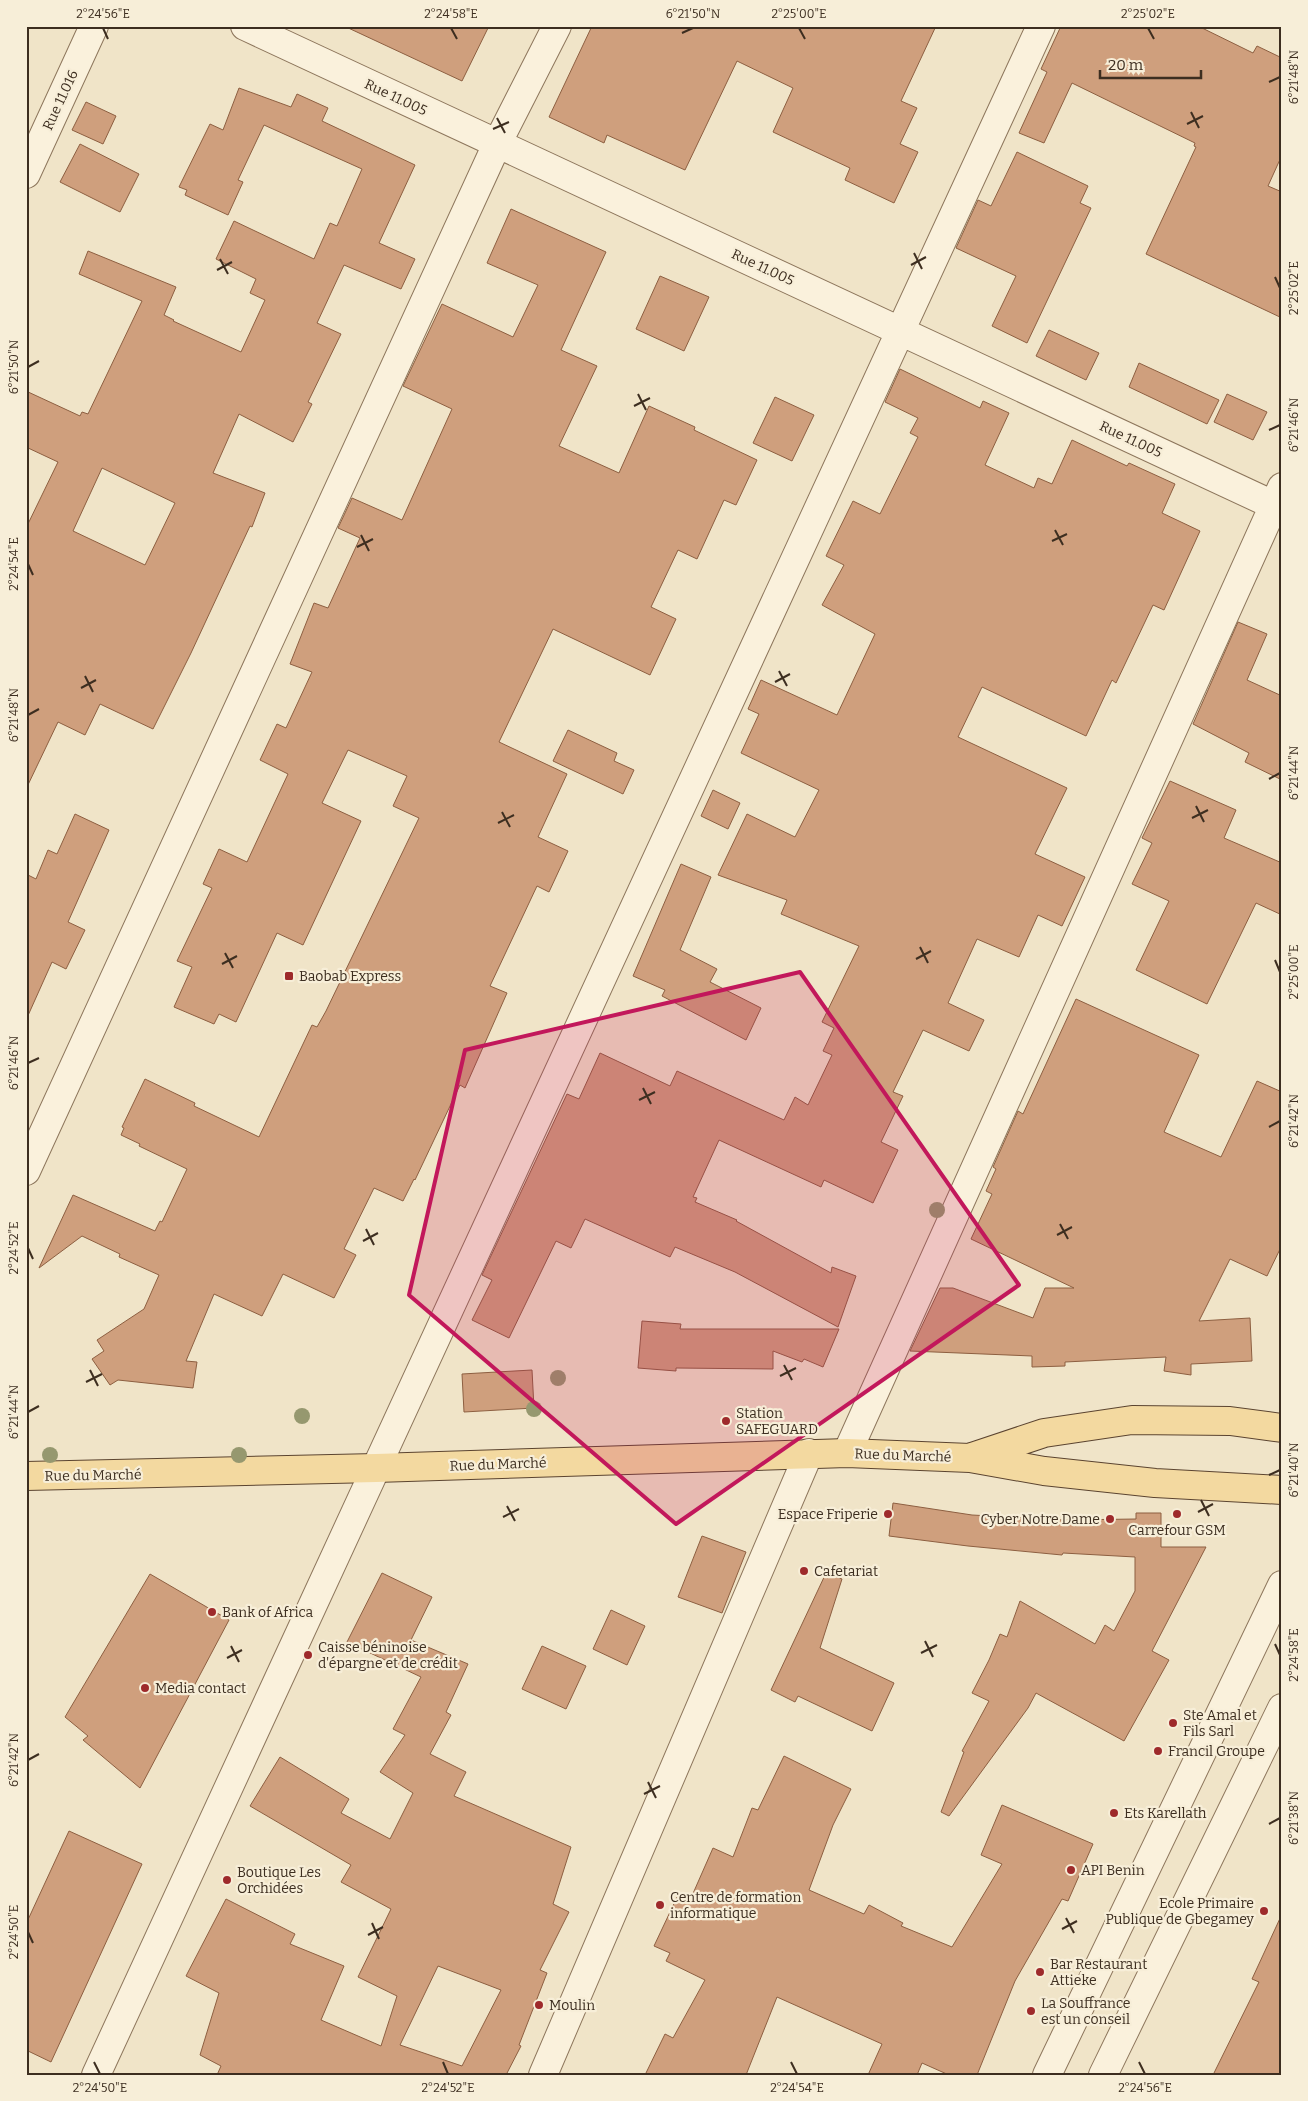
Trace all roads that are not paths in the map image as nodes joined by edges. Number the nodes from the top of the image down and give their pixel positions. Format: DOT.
graph roads {
  1 [pos="94,26"];
  2 [pos="245,26"];
  3 [pos="557,26"];
  4 [pos="1042,26"];
  5 [pos="497,144"];
  6 [pos="26,174"];
  7 [pos="900,331"];
  8 [pos="1279,500"];
  9 [pos="26,1171"];
  10 [pos="1282,1428"];
  11 [pos="809,1453"];
  12 [pos="846,1453"];
  13 [pos="970,1458"];
  14 [pos="376,1468"];
  15 [pos="26,1476"];
  16 [pos="1282,1490"];
  17 [pos="1282,1585"];
  18 [pos="1282,1708"];
  19 [pos="96,2075"];
  20 [pos="543,2075"];
  21 [pos="1047,2075"];
  22 [pos="1103,2075"];
  1 -- 6 [label="street, Rue 11.016"];
  2 -- 5 [label="street, Rue 11.005"];
  3 -- 5 [label="street"];
  4 -- 7 [label="street"];
  5 -- 7 [label="street, Rue 11.005"];
  5 -- 9 [label="street"];
  7 -- 8 [label="street, Rue 11.005"];
  7 -- 14 [label="street"];
  8 -- 12 [label="street"];
  10 -- 13 [label="main road, Rue du Marché"];
  11 -- 12 [label="main road, Rue du Marché"];
  11 -- 14 [label="main road, Rue du Marché"];
  11 -- 20 [label="street"];
  12 -- 13 [label="main road, Rue du Marché"];
  13 -- 16 [label="main road, Rue du Marché"];
  14 -- 15 [label="main road, Rue du Marché"];
  14 -- 19 [label="street"];
  17 -- 21 [label="street"];
  18 -- 22 [label="street"];
}
